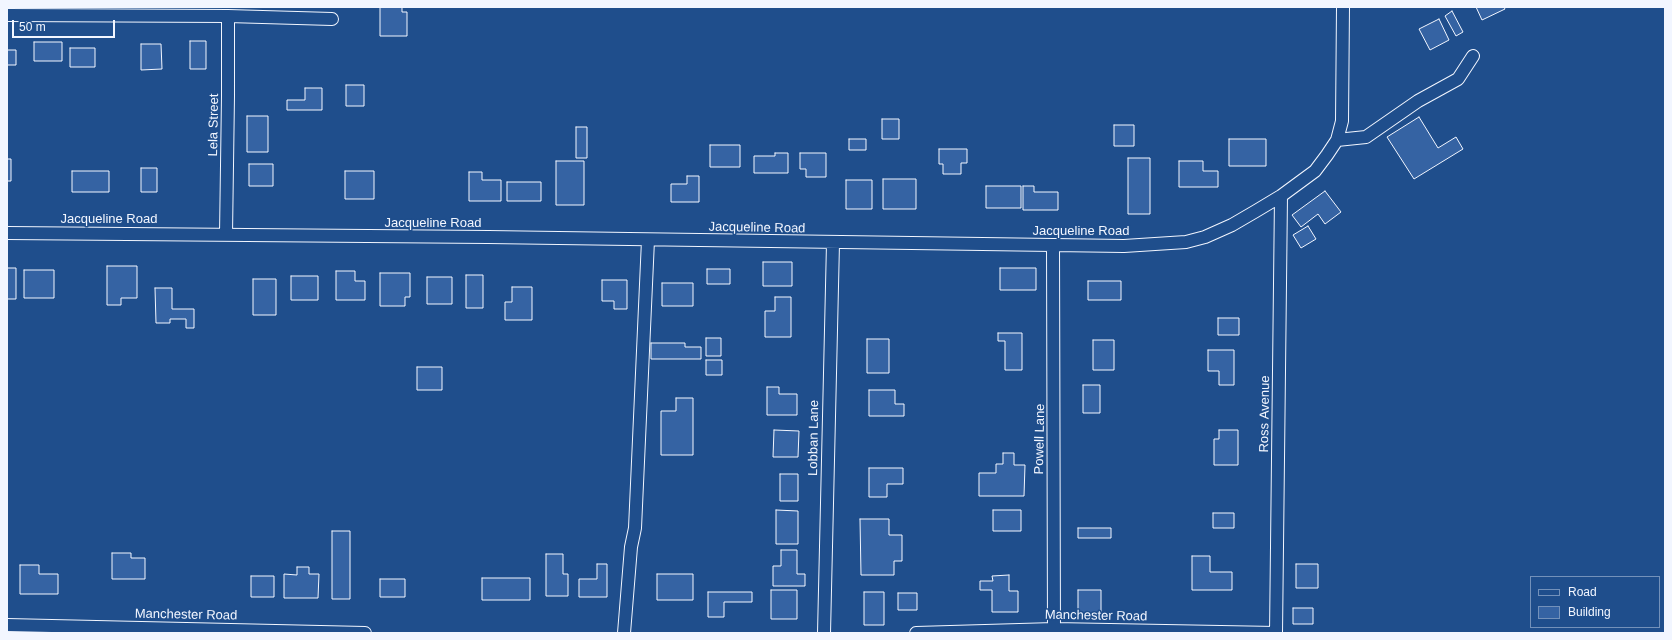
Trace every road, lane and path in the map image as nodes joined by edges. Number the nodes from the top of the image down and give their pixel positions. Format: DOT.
graph roads {
  1 [pos="1342,7"];
  2 [pos="7,15"];
  3 [pos="228,16"];
  4 [pos="332,19"];
  5 [pos="1473,56"];
  6 [pos="1337,140"];
  7 [pos="1281,196"];
  8 [pos="7,233"];
  9 [pos="226,234"];
  10 [pos="648,240"];
  11 [pos="833,243"];
  12 [pos="1053,246"];
  13 [pos="7,626"];
  14 [pos="1054,631"];
  15 [pos="365,633"];
  16 [pos="624,633"];
  17 [pos="824,633"];
  18 [pos="916,633"];
  19 [pos="1276,633"];
  1 -- 6 [label="street, Jacqueline Road"];
  2 -- 3 [label="street"];
  3 -- 4 [label="street"];
  3 -- 9 [label="street, Lela Street"];
  5 -- 6 [label="street"];
  6 -- 7 [label="street, Jacqueline Road"];
  7 -- 12 [label="street, Jacqueline Road"];
  7 -- 19 [label="street, Ross Avenue"];
  8 -- 9 [label="street, Jacqueline Road"];
  9 -- 10 [label="street, Jacqueline Road"];
  10 -- 11 [label="street, Jacqueline Road"];
  10 -- 16 [label="street"];
  11 -- 12 [label="street, Jacqueline Road"];
  11 -- 17 [label="street, Lobban Lane"];
  12 -- 14 [label="street, Powell Lane"];
  13 -- 15 [label="street, Manchester Road"];
  14 -- 18 [label="street, Manchester Road"];
  14 -- 19 [label="street, Manchester Road"];
}
